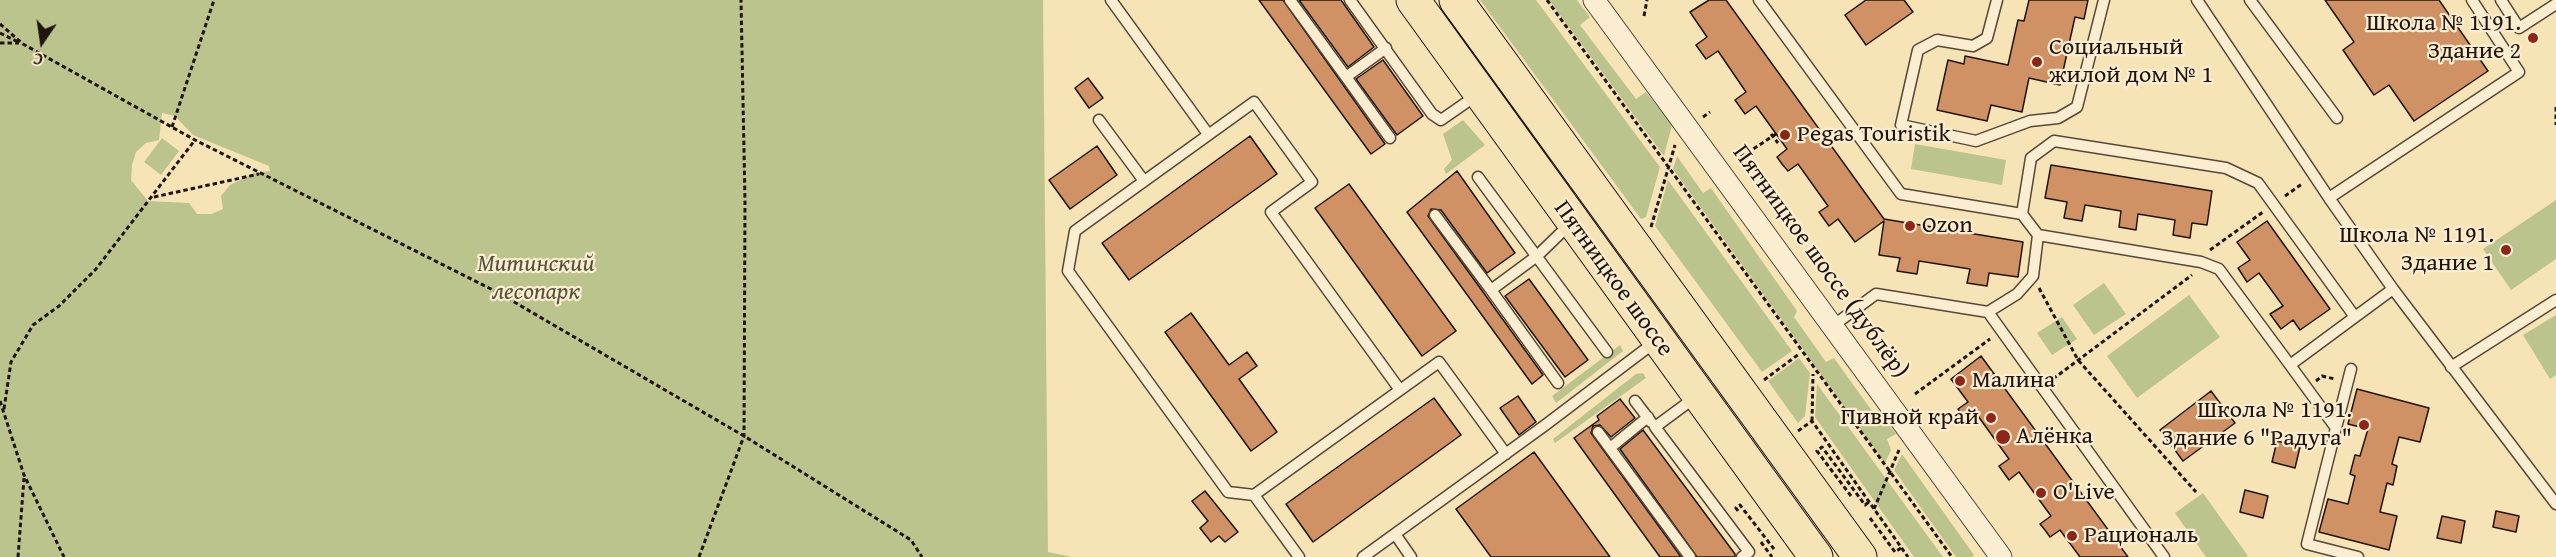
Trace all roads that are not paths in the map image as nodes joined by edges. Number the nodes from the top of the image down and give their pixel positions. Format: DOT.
graph roads {
  1 [pos="1111,0"];
  2 [pos="1290,0"];
  3 [pos="1350,0"];
  4 [pos="1413,0"];
  5 [pos="1456,0"];
  6 [pos="1594,0"];
  7 [pos="1759,0"];
  8 [pos="1997,0"];
  9 [pos="2104,0"];
  10 [pos="2197,0"];
  11 [pos="2250,0"];
  12 [pos="2472,0"];
  13 [pos="2501,0"];
  14 [pos="2556,4"];
  15 [pos="1386,48"];
  16 [pos="1346,77"];
  17 [pos="1479,93"];
  18 [pos="2337,118"];
  19 [pos="1099,120"];
  20 [pos="1208,135"];
  21 [pos="1390,138"];
  22 [pos="1478,177"];
  23 [pos="1144,181"];
  24 [pos="2329,198"];
  25 [pos="2022,214"];
  26 [pos="1435,216"];
  27 [pos="1572,222"];
  28 [pos="2038,235"];
  29 [pos="1537,256"];
  30 [pos="2393,288"];
  31 [pos="1491,290"];
  32 [pos="2556,300"];
  33 [pos="1988,312"];
  34 [pos="2355,317"];
  35 [pos="1834,325"];
  36 [pos="1658,340"];
  37 [pos="1607,352"];
  38 [pos="2290,365"];
  39 [pos="2451,367"];
  40 [pos="2351,369"];
  41 [pos="1558,383"];
  42 [pos="1400,390"];
  43 [pos="1697,396"];
  44 [pos="1635,401"];
  45 [pos="1648,417"];
  46 [pos="1655,427"];
  47 [pos="2337,428"];
  48 [pos="1598,432"];
  49 [pos="1610,448"];
  50 [pos="1506,454"];
  51 [pos="1254,495"];
  52 [pos="2556,504"];
  53 [pos="1395,534"];
  54 [pos="1299,557"];
  55 [pos="1363,557"];
  56 [pos="1411,557"];
  57 [pos="1690,557"];
  58 [pos="1742,557"];
  59 [pos="1816,557"];
  60 [pos="1860,557"];
  61 [pos="2001,557"];
  62 [pos="2164,557"];
  63 [pos="2358,557"];
  1 -- 20 [label="lane"];
  2 -- 16 [label="lane"];
  3 -- 15 [label="lane"];
  4 -- 17 [label="main road, Пятницкое шоссе"];
  5 -- 60 [label="main road, Пятницкое шоссе"];
  6 -- 35 [label="street, Пятницкое шоссе (дублёр)"];
  7 -- 25 [label="lane"];
  8 -- 9 [label="lane"];
  10 -- 24 [label="lane"];
  11 -- 18 [label="lane"];
  12 -- 24 [label="lane"];
  13 -- 14 [label="lane"];
  15 -- 16 [label="lane"];
  15 -- 17 [label="lane"];
  16 -- 21 [label="lane"];
  17 -- 27 [label="main road, Пятницкое шоссе"];
  19 -- 23 [label="lane"];
  20 -- 23 [label="lane"];
  20 -- 42 [label="lane"];
  22 -- 29 [label="lane"];
  23 -- 51 [label="lane"];
  24 -- 30 [label="lane"];
  25 -- 28 [label="lane"];
  25 -- 34 [label="lane"];
  26 -- 31 [label="lane"];
  27 -- 29 [label="lane"];
  27 -- 36 [label="main road, Пятницкое шоссе"];
  28 -- 33 [label="lane"];
  28 -- 38 [label="lane"];
  29 -- 31 [label="lane"];
  29 -- 37 [label="lane"];
  30 -- 34 [label="lane"];
  30 -- 39 [label="lane"];
  31 -- 41 [label="lane"];
  32 -- 39 [label="lane"];
  33 -- 35 [label="lane"];
  33 -- 62 [label="lane"];
  34 -- 38 [label="lane"];
  35 -- 61 [label="street, Пятницкое шоссе (дублёр)"];
  36 -- 43 [label="main road, Пятницкое шоссе"];
  36 -- 50 [label="lane"];
  38 -- 47 [label="lane"];
  39 -- 52 [label="lane"];
  40 -- 47 [label="lane"];
  42 -- 50 [label="lane"];
  42 -- 51 [label="lane"];
  43 -- 46 [label="lane"];
  43 -- 59 [label="main road, Пятницкое шоссе"];
  44 -- 45 [label="lane"];
  45 -- 46 [label="lane"];
  45 -- 49 [label="lane"];
  46 -- 58 [label="lane"];
  47 -- 63 [label="lane"];
  48 -- 49 [label="lane"];
  49 -- 57 [label="lane"];
  50 -- 53 [label="lane"];
  51 -- 54 [label="lane"];
  53 -- 55 [label="lane"];
  53 -- 56 [label="lane"];
}
